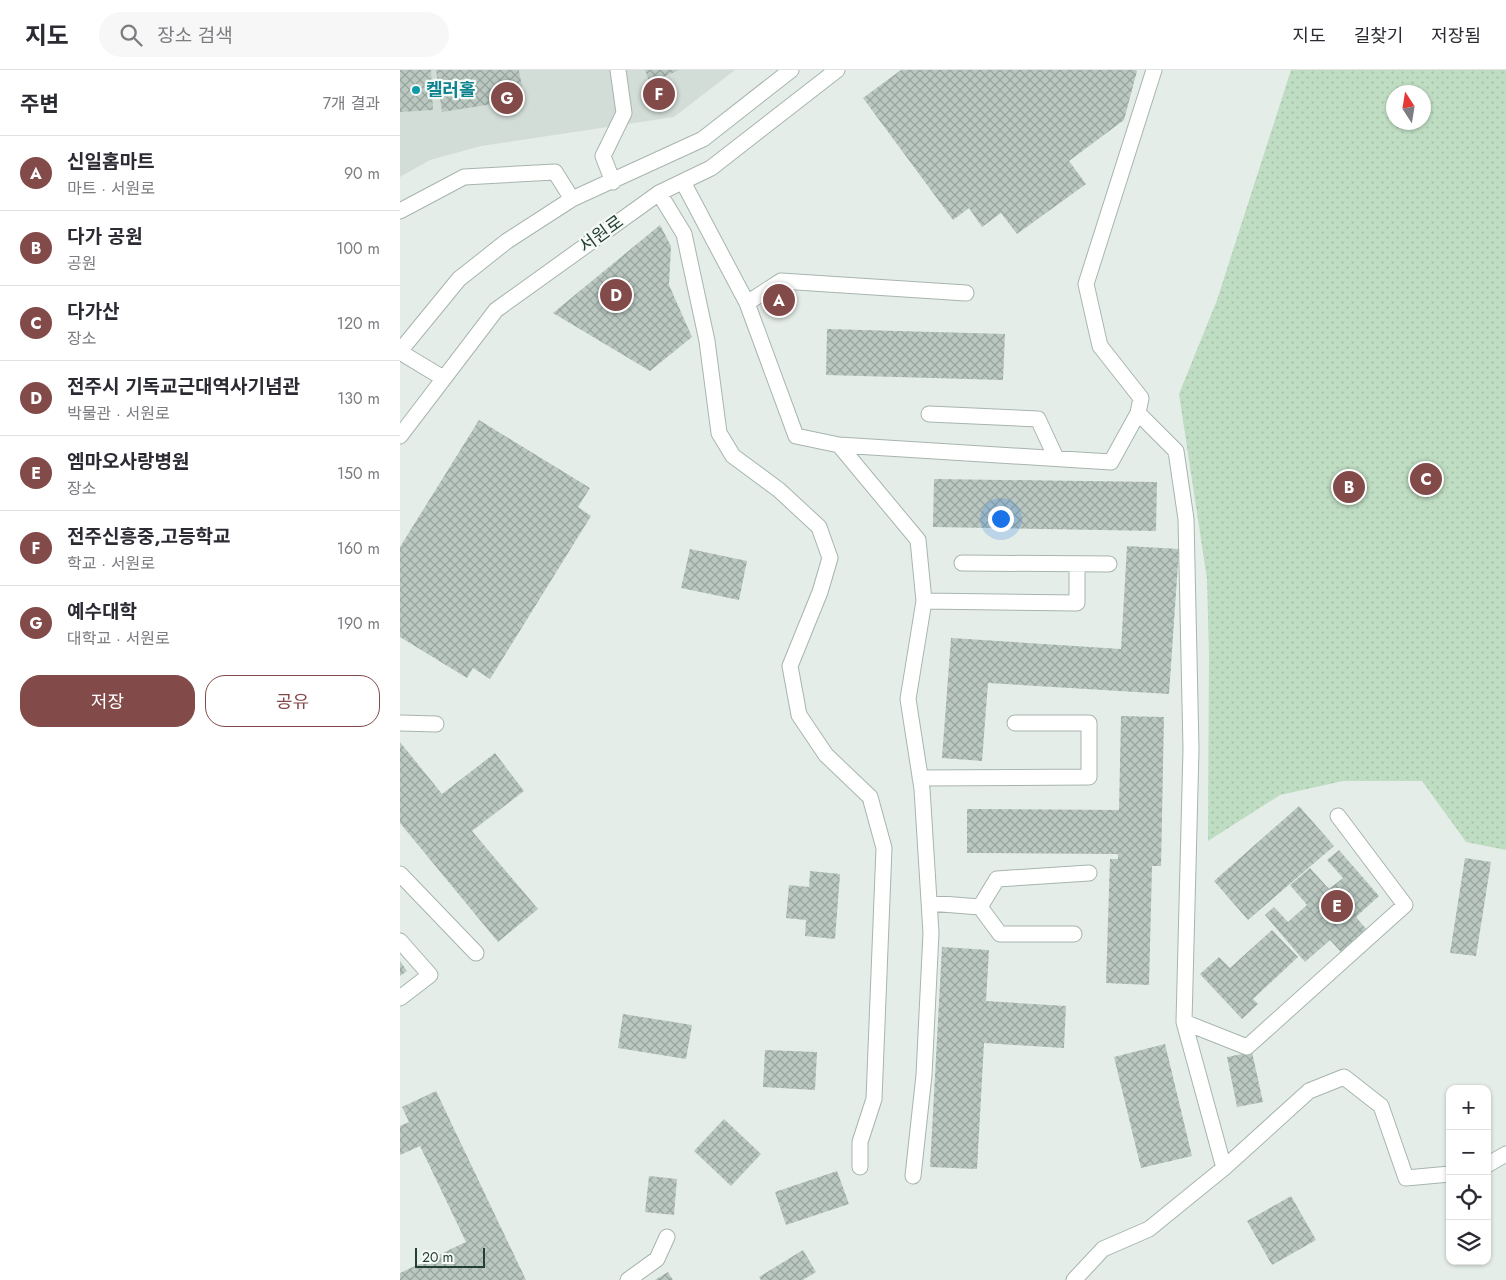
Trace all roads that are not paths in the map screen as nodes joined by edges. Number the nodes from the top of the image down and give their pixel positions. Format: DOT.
graph roads {
  1 [pos="618,70"];
  2 [pos="791,70"];
  3 [pos="837,70"];
  4 [pos="1154,70"];
  5 [pos="613,182"];
  6 [pos="683,182"];
  7 [pos="659,193"];
  8 [pos="572,198"];
  9 [pos="400,212"];
  10 [pos="966,293"];
  11 [pos="747,303"];
  12 [pos="400,352"];
  13 [pos="443,378"];
  14 [pos="1138,412"];
  15 [pos="929,414"];
  16 [pos="400,436"];
  17 [pos="838,444"];
  18 [pos="1056,458"];
  19 [pos="962,563"];
  20 [pos="1109,564"];
  21 [pos="1077,565"];
  22 [pos="924,601"];
  23 [pos="400,723"];
  24 [pos="1015,723"];
  25 [pos="436,724"];
  26 [pos="920,778"];
  27 [pos="1338,816"];
  28 [pos="1089,873"];
  29 [pos="400,874"];
  30 [pos="929,903"];
  31 [pos="980,907"];
  32 [pos="1074,934"];
  33 [pos="400,941"];
  34 [pos="476,954"];
  35 [pos="400,998"];
  36 [pos="1184,1022"];
  37 [pos="1506,1154"];
  38 [pos="1491,1163"];
  39 [pos="860,1167"];
  40 [pos="1224,1168"];
  41 [pos="1446,1174"];
  42 [pos="913,1176"];
  43 [pos="667,1237"];
  44 [pos="628,1280"];
  45 [pos="1074,1280"];
  1 -- 5 [label="street"];
  2 -- 5 [label="street"];
  3 -- 6 [label="street, 서원로"];
  4 -- 14 [label="street"];
  5 -- 8 [label="street"];
  6 -- 7 [label="street, 서원로"];
  6 -- 11 [label="street"];
  7 -- 13 [label="street, 서원로"];
  7 -- 39 [label="street"];
  8 -- 9 [label="street"];
  8 -- 12 [label="street"];
  10 -- 11 [label="street"];
  11 -- 17 [label="street"];
  12 -- 13 [label="street"];
  13 -- 16 [label="street, 서원로"];
  14 -- 18 [label="street"];
  14 -- 36 [label="street"];
  15 -- 18 [label="street"];
  17 -- 18 [label="street"];
  17 -- 22 [label="street"];
  19 -- 21 [label="street"];
  20 -- 21 [label="street"];
  21 -- 22 [label="street"];
  22 -- 26 [label="street"];
  23 -- 25 [label="street"];
  24 -- 26 [label="street"];
  26 -- 30 [label="street"];
  27 -- 36 [label="street"];
  28 -- 31 [label="street"];
  29 -- 34 [label="street"];
  30 -- 31 [label="street"];
  30 -- 42 [label="street"];
  31 -- 32 [label="street"];
  33 -- 35 [label="street"];
  36 -- 40 [label="street"];
  37 -- 38 [label="street"];
  40 -- 41 [label="street"];
  40 -- 45 [label="street"];
  43 -- 44 [label="street"];
}
